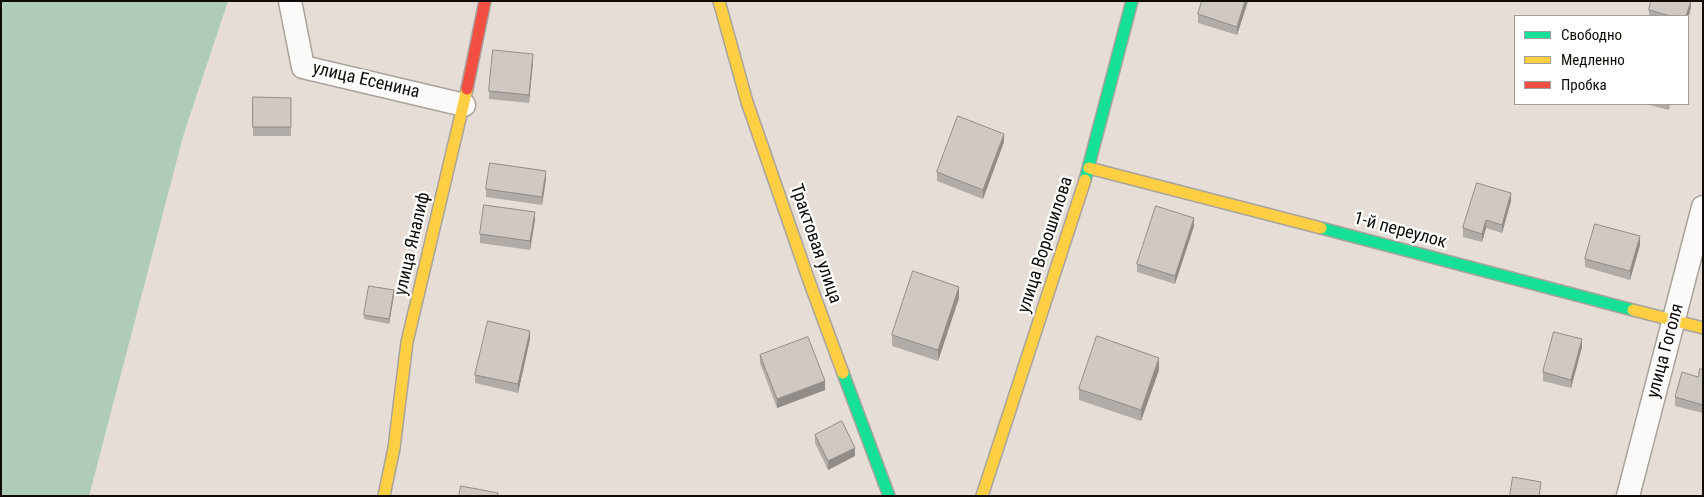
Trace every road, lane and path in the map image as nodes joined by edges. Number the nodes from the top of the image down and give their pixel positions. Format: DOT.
graph roads {
  1 [pos="290,1"];
  2 [pos="485,1"];
  3 [pos="719,1"];
  4 [pos="1132,1"];
  5 [pos="464,105"];
  6 [pos="1089,168"];
  7 [pos="1703,207"];
  8 [pos="1674,321"];
  9 [pos="1703,328"];
  10 [pos="384,496"];
  11 [pos="889,496"];
  12 [pos="982,496"];
  13 [pos="1628,496"];
  1 -- 5 [label="street, улица Есенина"];
  2 -- 5 [label="street, улица Яналиф"];
  3 -- 11 [label="street, Трактовая улица"];
  4 -- 6 [label="street, улица Ворошилова"];
  5 -- 10 [label="street, улица Яналиф"];
  6 -- 8 [label="street, 1-й переулок"];
  6 -- 12 [label="street, улица Ворошилова"];
  7 -- 8 [label="street, улица Гоголя"];
  8 -- 9 [label="street, 1-й переулок"];
  8 -- 13 [label="street, улица Гоголя"];
}
